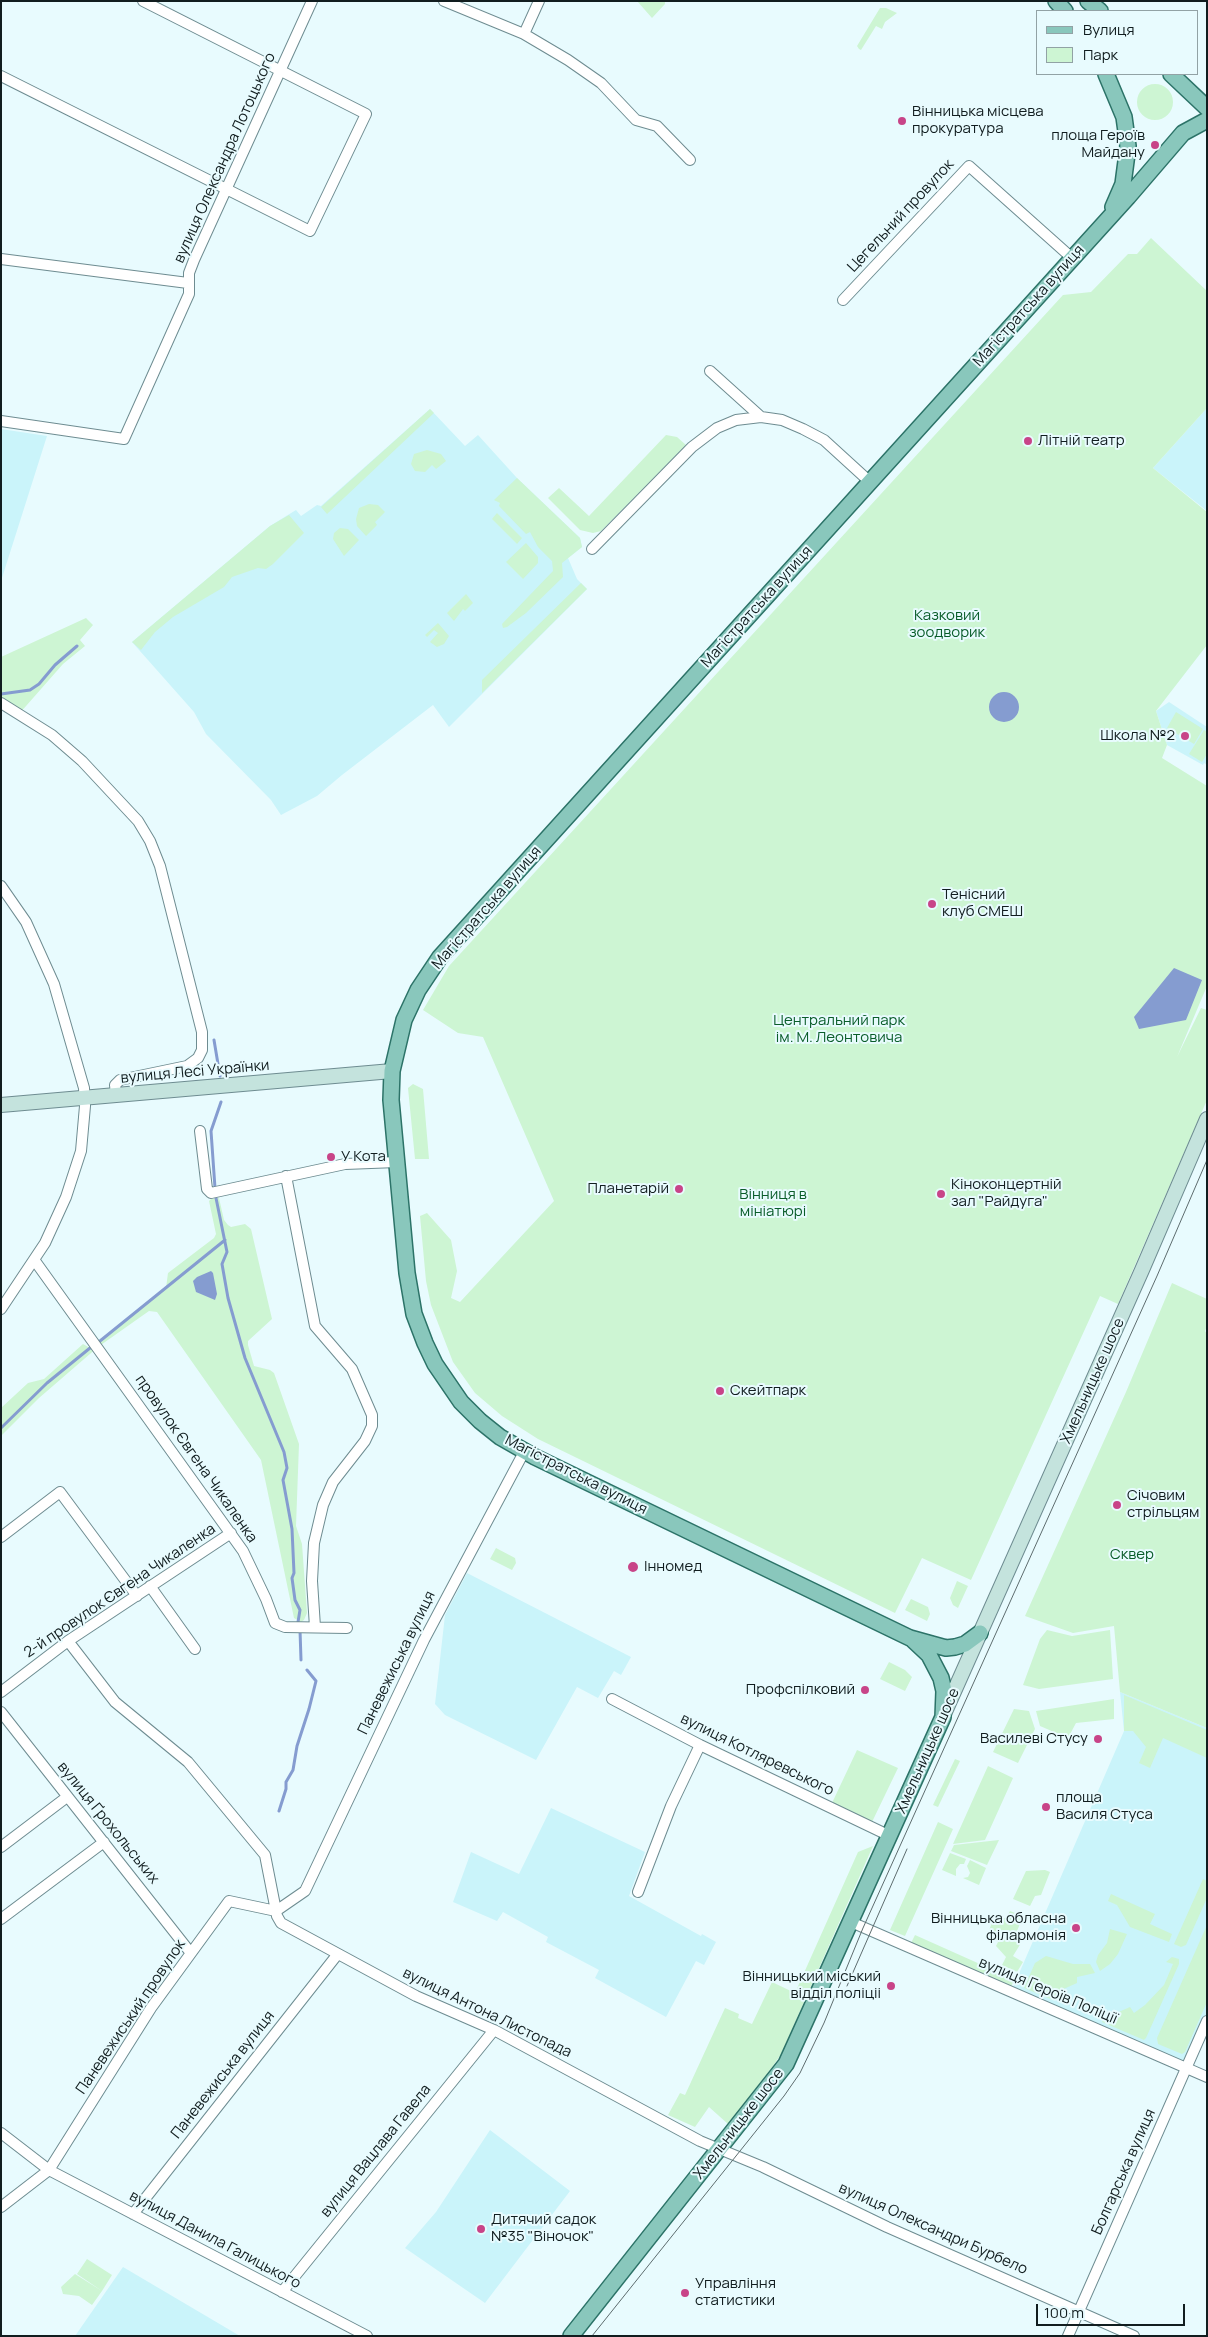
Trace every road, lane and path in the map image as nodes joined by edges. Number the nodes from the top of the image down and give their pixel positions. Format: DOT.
graph roads {
  1 [pos="143,1"];
  2 [pos="312,1"];
  3 [pos="444,1"];
  4 [pos="539,1"];
  5 [pos="1051,1"];
  6 [pos="1088,1"];
  7 [pos="1063,10"];
  8 [pos="1099,10"];
  9 [pos="524,34"];
  10 [pos="279,72"];
  11 [pos="1107,75"];
  12 [pos="1172,75"];
  13 [pos="1,76"];
  14 [pos="1207,108"];
  15 [pos="1207,120"];
  16 [pos="690,160"];
  17 [pos="227,190"];
  18 [pos="1109,217"];
  19 [pos="1072,258"];
  20 [pos="1,259"];
  21 [pos="188,283"];
  22 [pos="843,300"];
  23 [pos="710,371"];
  24 [pos="761,417"];
  25 [pos="1,421"];
  26 [pos="870,482"];
  27 [pos="592,549"];
  28 [pos="1,703"];
  29 [pos="1,886"];
  30 [pos="392,1071"];
  31 [pos="116,1095"];
  32 [pos="84,1097"];
  33 [pos="1,1105"];
  34 [pos="1207,1119"];
  35 [pos="200,1131"];
  36 [pos="398,1162"];
  37 [pos="286,1176"];
  38 [pos="35,1260"];
  39 [pos="1,1309"];
  40 [pos="524,1452"];
  41 [pos="231,1533"];
  42 [pos="1,1536"];
  43 [pos="150,1586"];
  44 [pos="137,1596"];
  45 [pos="314,1627"];
  46 [pos="347,1628"];
  47 [pos="980,1634"];
  48 [pos="910,1638"];
  49 [pos="68,1642"];
  50 [pos="195,1649"];
  51 [pos="1,1692"];
  52 [pos="612,1699"];
  53 [pos="1,1712"];
  54 [pos="943,1717"];
  55 [pos="700,1745"];
  56 [pos="67,1797"];
  57 [pos="890,1836"];
  58 [pos="104,1842"];
  59 [pos="1,1847"];
  60 [pos="638,1892"];
  61 [pos="276,1911"];
  62 [pos="1,1919"];
  63 [pos="850,1922"];
  64 [pos="190,1952"];
  65 [pos="337,1955"];
  66 [pos="1207,2021"];
  67 [pos="494,2030"];
  68 [pos="1187,2068"];
  69 [pos="1207,2077"];
  70 [pos="1,2134"];
  71 [pos="719,2149"];
  72 [pos="49,2170"];
  73 [pos="1,2207"];
  74 [pos="133,2214"];
  75 [pos="282,2292"];
  76 [pos="1079,2311"];
  77 [pos="368,2336"];
  78 [pos="571,2336"];
  79 [pos="1068,2336"];
  80 [pos="1134,2336"];
  1 -- 10 [label="street"];
  2 -- 10 [label="street, вулиця Олександра Лотоцького"];
  3 -- 9 [label="street"];
  4 -- 9 [label="street"];
  5 -- 7 [label="main road"];
  6 -- 8 [label="main road"];
  9 -- 16 [label="street"];
  10 -- 17 [label="street, вулиця Олександра Лотоцького"];
  10 -- 17 [label="street"];
  11 -- 18 [label="main road"];
  12 -- 14 [label="main road"];
  13 -- 17 [label="street"];
  15 -- 18 [label="main road, Магістратська вулиця"];
  17 -- 21 [label="street, вулиця Олександра Лотоцького"];
  18 -- 19 [label="main road, Магістратська вулиця"];
  19 -- 22 [label="street, Цегельний провулок"];
  19 -- 26 [label="main road, Магістратська вулиця"];
  20 -- 21 [label="street"];
  21 -- 25 [label="street, вулиця Олександра Лотоцького"];
  23 -- 24 [label="street"];
  24 -- 26 [label="street"];
  24 -- 27 [label="street"];
  26 -- 30 [label="main road, Магістратська вулиця"];
  28 -- 31 [label="street"];
  29 -- 32 [label="street"];
  30 -- 31 [label="main road, вулиця Лесі Українки"];
  30 -- 36 [label="main road, Магістратська вулиця"];
  31 -- 32 [label="main road, вулиця Лесі Українки"];
  32 -- 33 [label="main road, вулиця Лесі Українки"];
  32 -- 38 [label="street"];
  34 -- 47 [label="main road, Хмельницьке шосе"];
  35 -- 37 [label="street"];
  36 -- 37 [label="street"];
  36 -- 40 [label="main road, Магістратська вулиця"];
  37 -- 45 [label="street"];
  38 -- 39 [label="street"];
  38 -- 41 [label="street, провулок Євгена Чикаленка"];
  40 -- 48 [label="main road, Магістратська вулиця"];
  40 -- 61 [label="street, Паневежиська вулиця"];
  41 -- 43 [label="street, 2-й провулок Євгена Чикаленка"];
  41 -- 45 [label="street, провулок Євгена Чикаленка"];
  42 -- 44 [label="street"];
  43 -- 44 [label="street, 2-й провулок Євгена Чикаленка"];
  43 -- 50 [label="street"];
  44 -- 49 [label="street, 2-й провулок Євгена Чикаленка"];
  45 -- 46 [label="street, провулок Євгена Чикаленка"];
  47 -- 48 [label="main road"];
  47 -- 54 [label="main road, Хмельницьке шосе"];
  48 -- 54 [label="main road"];
  49 -- 51 [label="street, 2-й провулок Євгена Чикаленка"];
  49 -- 61 [label="street"];
  52 -- 55 [label="street, вулиця Котляревського"];
  53 -- 56 [label="street, вулиця Ґрохольських"];
  54 -- 57 [label="main road, Хмельницьке шосе"];
  55 -- 57 [label="street, вулиця Котляревського"];
  55 -- 60 [label="street"];
  56 -- 58 [label="street, вулиця Ґрохольських"];
  56 -- 59 [label="street"];
  57 -- 63 [label="main road, Хмельницьке шосе"];
  58 -- 62 [label="street"];
  58 -- 64 [label="street, вулиця Ґрохольських"];
  61 -- 64 [label="street, Паневежиський провулок"];
  61 -- 65 [label="street, вулиця Антона Листопада"];
  63 -- 68 [label="street, вулиця Героїв Поліції"];
  63 -- 71 [label="main road, Хмельницьке шосе"];
  64 -- 72 [label="street, Паневежиський провулок"];
  65 -- 67 [label="street, вулиця Антона Листопада"];
  65 -- 74 [label="street, Паневежиська вулиця"];
  66 -- 68 [label="street, Болгарська вулиця"];
  67 -- 71 [label="street, вулиця Антона Листопада"];
  67 -- 75 [label="street, вулиця Вацлава Гавела"];
  68 -- 69 [label="street, вулиця Героїв Поліції"];
  68 -- 76 [label="street, Болгарська вулиця"];
  70 -- 72 [label="street, вулиця Данила Галицького"];
  71 -- 76 [label="street, вулиця Олександри Бурбело"];
  71 -- 78 [label="main road, Хмельницьке шосе"];
  72 -- 73 [label="street, Паневежиський провулок"];
  72 -- 74 [label="street, вулиця Данила Галицького"];
  74 -- 75 [label="street, вулиця Данила Галицького"];
  75 -- 77 [label="street, вулиця Данила Галицького"];
  76 -- 79 [label="street, Болгарська вулиця"];
  76 -- 80 [label="street, вулиця Олександри Бурбело"];
}
